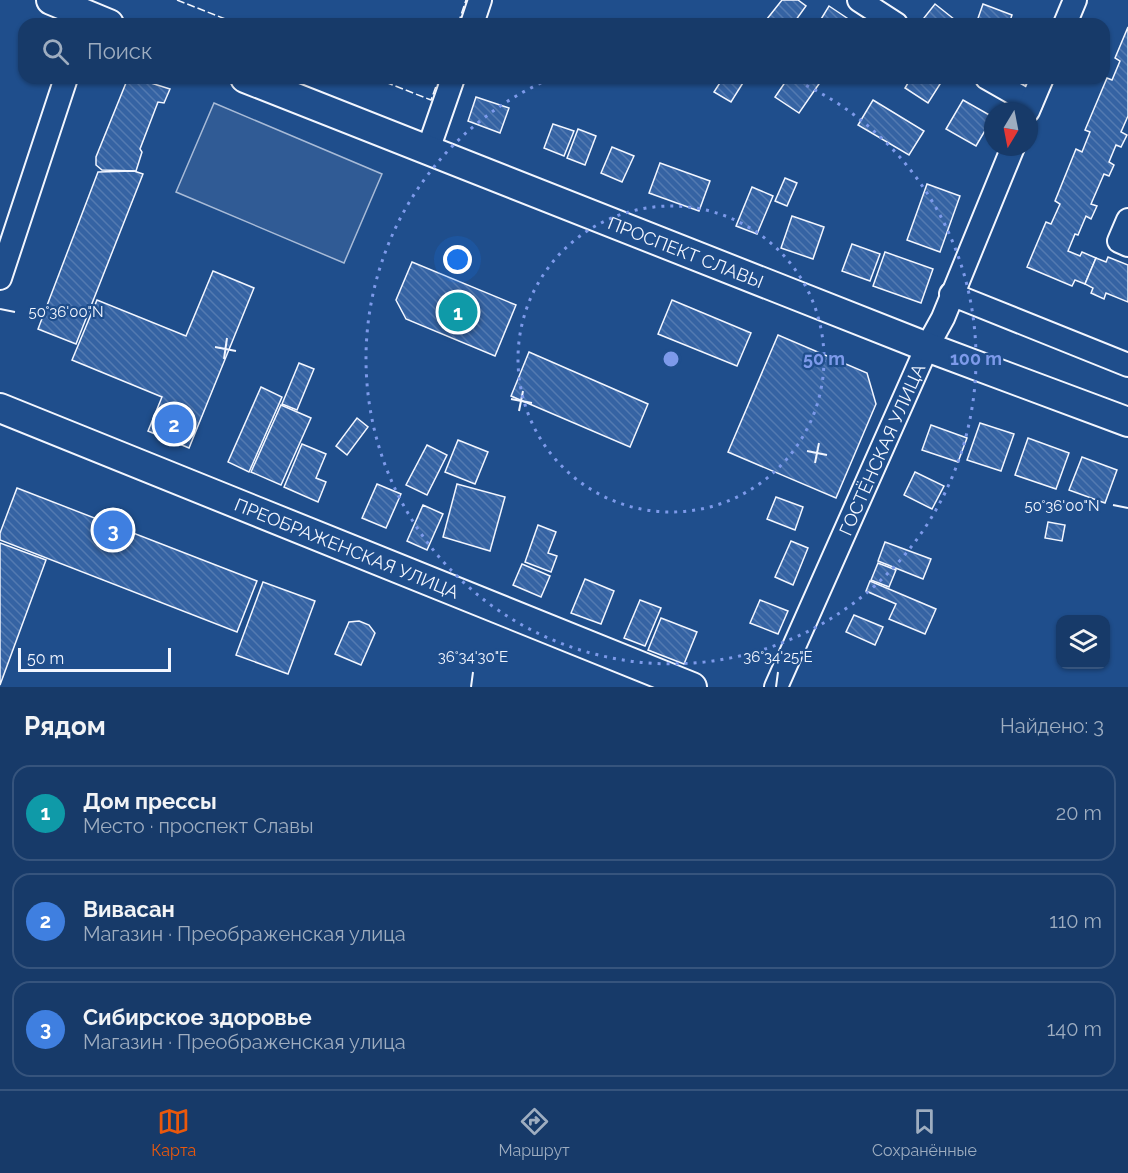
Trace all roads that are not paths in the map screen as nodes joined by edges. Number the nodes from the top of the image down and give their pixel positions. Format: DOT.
graph roads {
  1 [pos="51,0"];
  2 [pos="480,0"];
  3 [pos="859,0"];
  4 [pos="1075,0"];
  5 [pos="93,16"];
  6 [pos="474,18"];
  7 [pos="887,18"];
  8 [pos="1068,18"];
  9 [pos="64,84"];
  10 [pos="260,84"];
  11 [pos="451,84"];
  12 [pos="996,84"];
  13 [pos="1040,84"];
  14 [pos="1023,102"];
  15 [pos="1032,102"];
  16 [pos="428,150"];
  17 [pos="1009,156"];
  18 [pos="1128,220"];
  19 [pos="1128,244"];
  20 [pos="0,278"];
  21 [pos="951,294"];
  22 [pos="927,347"];
  23 [pos="1128,365"];
  24 [pos="0,408"];
  25 [pos="1128,422"];
  26 [pos="692,687"];
  27 [pos="776,687"];
  1 -- 5 [label="main road"];
  2 -- 6 [label="street"];
  3 -- 7 [label="street"];
  4 -- 8 [label="street"];
  9 -- 20 [label="street"];
  10 -- 16 [label="main road, ПРОСПЕКТ СЛАВЫ"];
  11 -- 16 [label="street"];
  12 -- 14 [label="street"];
  13 -- 15 [label="street"];
  16 -- 22 [label="main road, ПРОСПЕКТ СЛАВЫ"];
  17 -- 21 [label="street, ГОСТЁНСКАЯ УЛИЦА"];
  18 -- 19 [label="street"];
  21 -- 22 [label="street, ГОСТЁНСКАЯ УЛИЦА"];
  21 -- 23 [label="street"];
  22 -- 25 [label="main road, ПРОСПЕКТ СЛАВЫ"];
  22 -- 27 [label="street, ГОСТЁНСКАЯ УЛИЦА"];
  24 -- 26 [label="main road, ПРЕОБРАЖЕНСКАЯ УЛИЦА"];
}
